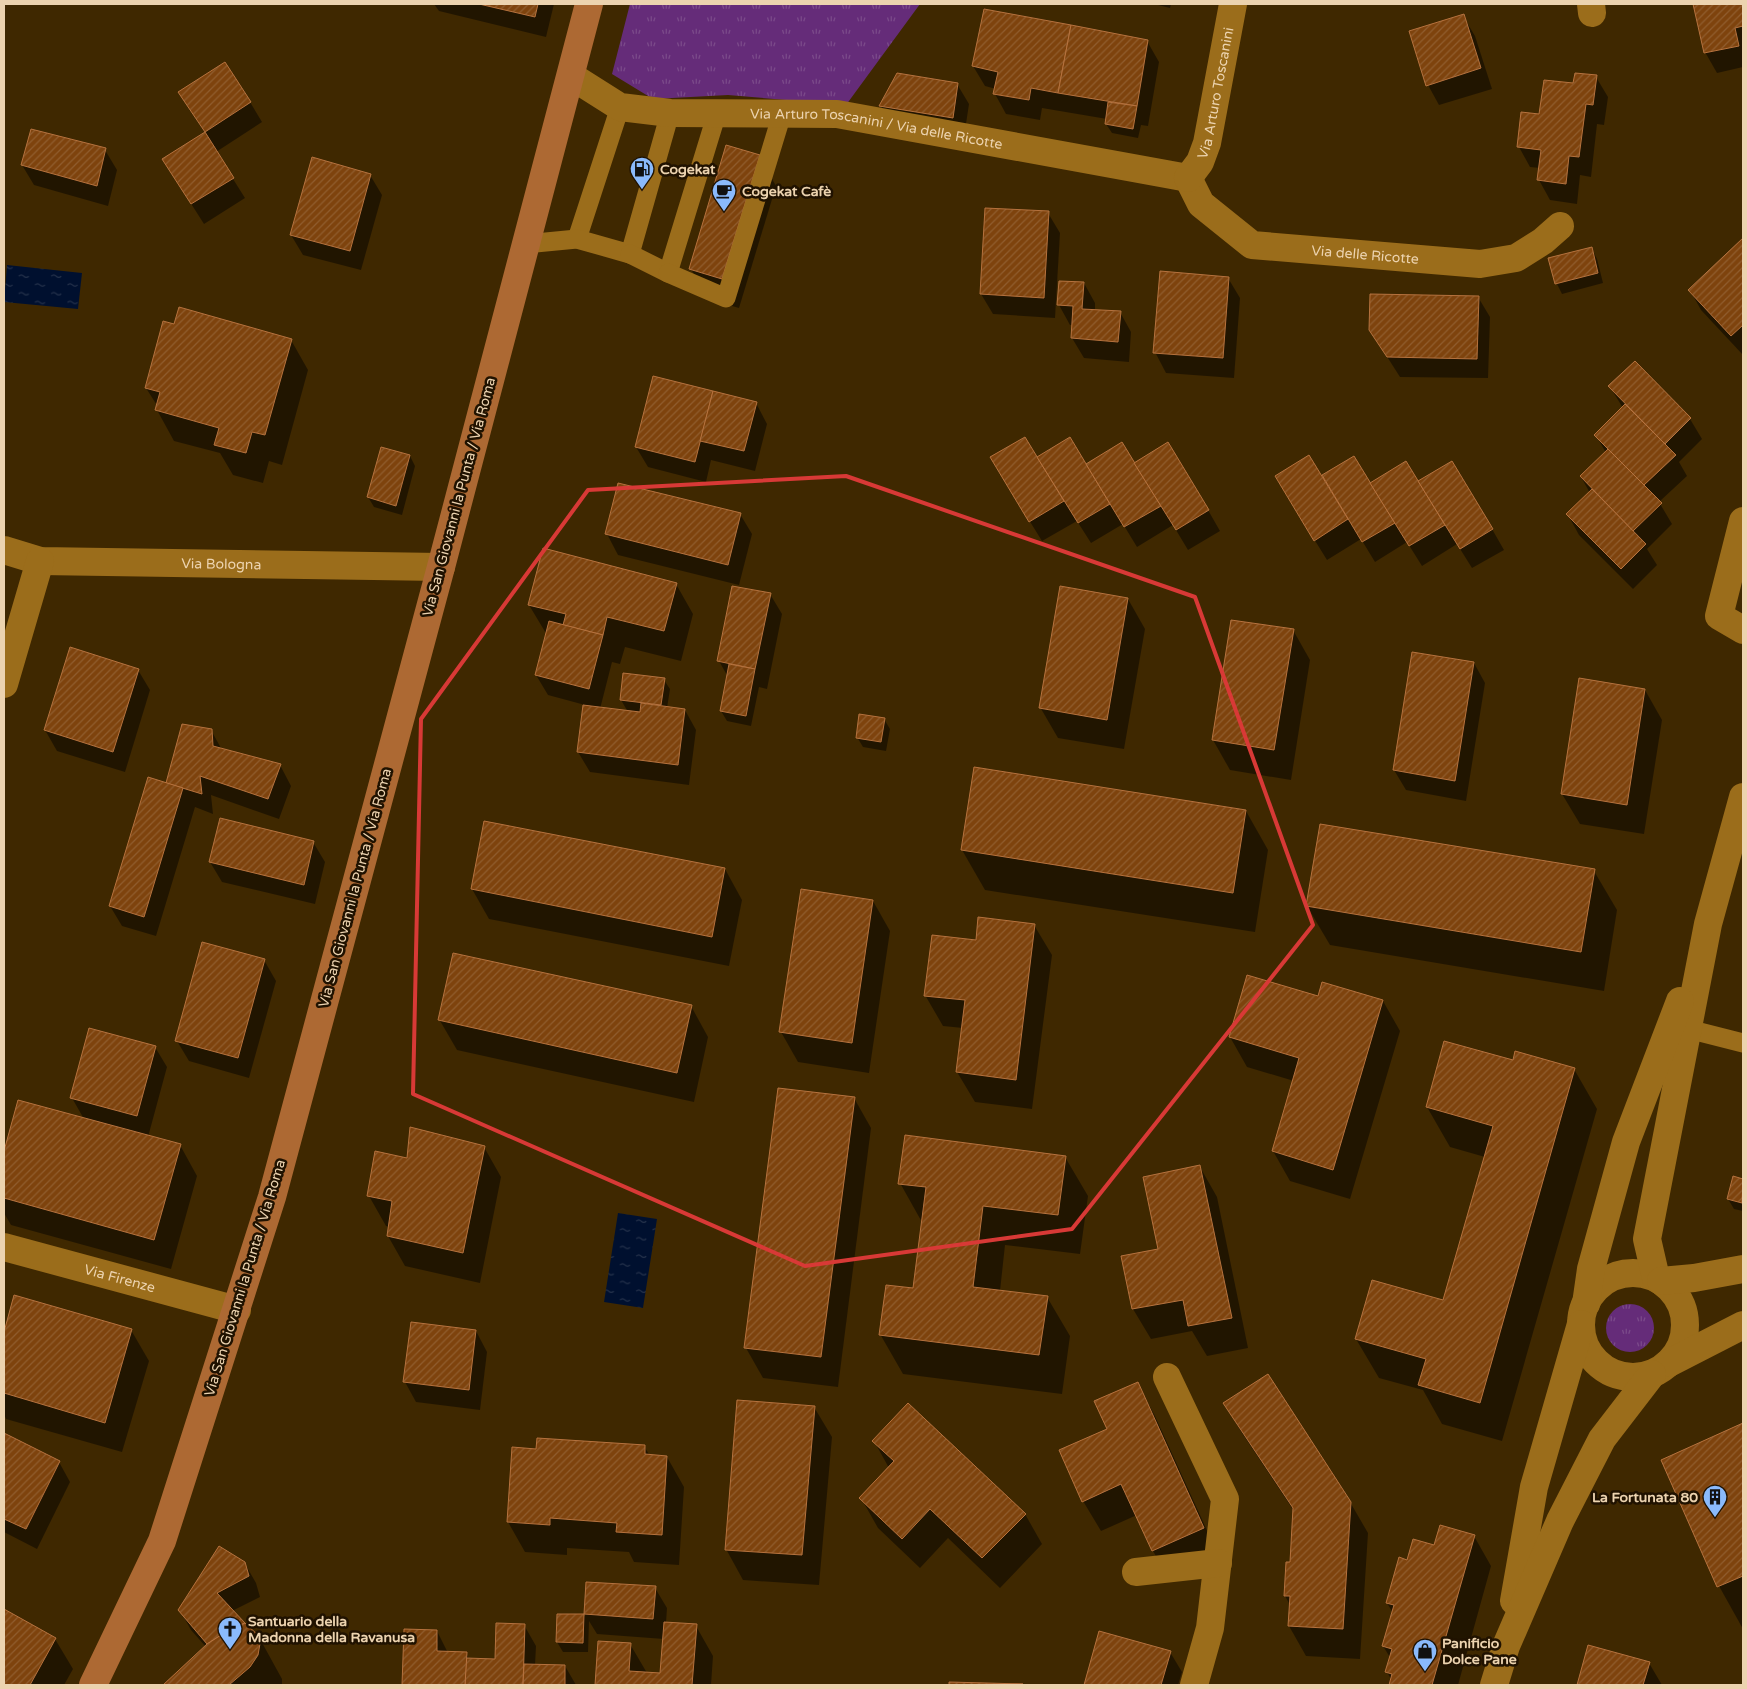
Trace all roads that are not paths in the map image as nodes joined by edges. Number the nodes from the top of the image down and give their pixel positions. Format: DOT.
graph roads {
  1 [pos="588,4"];
  2 [pos="1233,4"];
  3 [pos="571,76"];
  4 [pos="620,107"];
  5 [pos="670,113"];
  6 [pos="717,113"];
  7 [pos="782,114"];
  8 [pos="1188,178"];
  9 [pos="1560,226"];
  10 [pos="577,239"];
  11 [pos="525,244"];
  12 [pos="630,254"];
  13 [pos="668,273"];
  14 [pos="1743,521"];
  15 [pos="4,550"];
  16 [pos="40,561"];
  17 [pos="441,567"];
  18 [pos="1743,630"];
  19 [pos="4,684"];
  20 [pos="1743,797"];
  21 [pos="1679,1027"];
  22 [pos="1743,1043"];
  23 [pos="4,1248"];
  24 [pos="1743,1269"];
  25 [pos="1658,1280"];
  26 [pos="237,1310"];
  27 [pos="1583,1314"];
  28 [pos="1743,1325"];
  29 [pos="1660,1368"];
  30 [pos="1167,1377"];
  31 [pos="1218,1563"];
  32 [pos="1136,1572"];
  33 [pos="1506,1646"];
  34 [pos="93,1685"];
  35 [pos="1194,1685"];
  36 [pos="1494,1685"];
  1 -- 3 [label="main road, Via San Giovanni la Punta / Via Roma"];
  2 -- 8 [label="street, Via Arturo Toscanini"];
  3 -- 4 [label="street, Via Arturo Toscanini / Via delle Ricotte"];
  3 -- 11 [label="main road, Via San Giovanni la Punta / Via Roma"];
  4 -- 5 [label="street, Via Arturo Toscanini / Via delle Ricotte"];
  4 -- 10 [label="lane"];
  5 -- 6 [label="street, Via Arturo Toscanini / Via delle Ricotte"];
  5 -- 12 [label="lane"];
  6 -- 7 [label="street, Via Arturo Toscanini / Via delle Ricotte"];
  6 -- 13 [label="lane"];
  7 -- 8 [label="street, Via Arturo Toscanini / Via delle Ricotte"];
  7 -- 13 [label="lane"];
  8 -- 9 [label="street, Via delle Ricotte"];
  10 -- 11 [label="lane"];
  10 -- 12 [label="lane"];
  11 -- 17 [label="main road, Via San Giovanni la Punta / Via Roma"];
  12 -- 13 [label="lane"];
  14 -- 18 [label="street"];
  15 -- 16 [label="street, Via Bologna"];
  16 -- 17 [label="street, Via Bologna"];
  16 -- 19 [label="street"];
  17 -- 26 [label="main road, Via San Giovanni la Punta / Via Roma"];
  20 -- 21 [label="street"];
  21 -- 22 [label="lane"];
  21 -- 25 [label="street"];
  21 -- 27 [label="street"];
  23 -- 26 [label="street, Via Firenze"];
  24 -- 25 [label="street"];
  25 -- 27 [label="street"];
  25 -- 29 [label="street"];
  26 -- 34 [label="main road, Via San Giovanni la Punta / Via Roma"];
  27 -- 29 [label="street"];
  27 -- 33 [label="street"];
  28 -- 29 [label="street"];
  29 -- 33 [label="street"];
  30 -- 31 [label="street"];
  31 -- 32 [label="street"];
  31 -- 35 [label="street"];
  33 -- 36 [label="street"];
}
